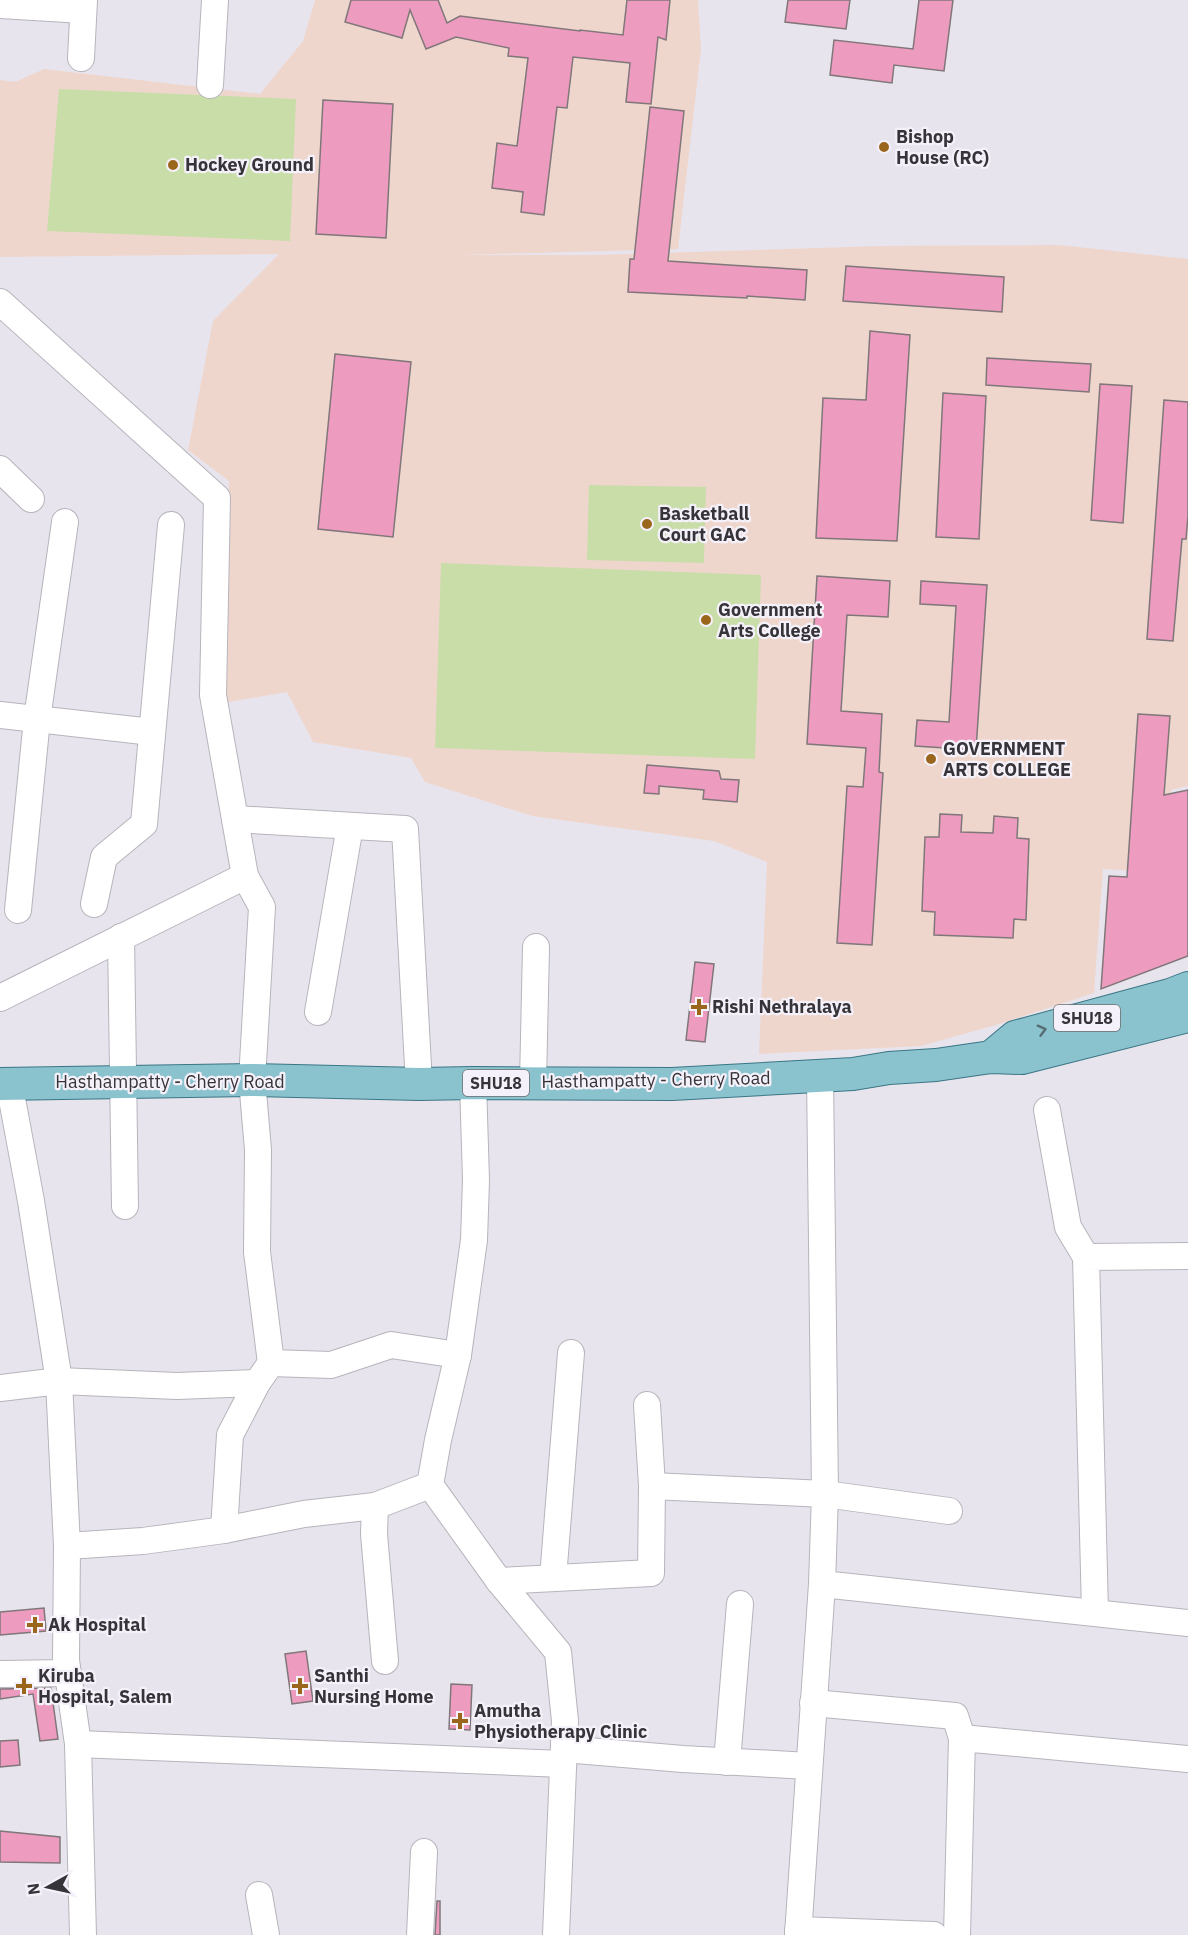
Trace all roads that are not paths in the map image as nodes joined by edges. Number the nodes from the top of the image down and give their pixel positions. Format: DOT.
graph roads {
  1 [pos="214,0"];
  2 [pos="0,4"];
  3 [pos="83,5"];
  4 [pos="81,58"];
  5 [pos="210,85"];
  6 [pos="0,302"];
  7 [pos="0,470"];
  8 [pos="31,499"];
  9 [pos="65,522"];
  10 [pos="171,525"];
  11 [pos="0,715"];
  12 [pos="38,719"];
  13 [pos="152,732"];
  14 [pos="235,819"];
  15 [pos="350,826"];
  16 [pos="245,876"];
  17 [pos="94,904"];
  18 [pos="18,910"];
  19 [pos="121,937"];
  20 [pos="536,947"];
  21 [pos="1188,988"];
  22 [pos="0,998"];
  23 [pos="318,1012"];
  24 [pos="1188,1016"];
  25 [pos="991,1057"];
  26 [pos="820,1075"];
  27 [pos="252,1080"];
  28 [pos="122,1082"];
  29 [pos="473,1083"];
  30 [pos="533,1083"];
  31 [pos="5,1084"];
  32 [pos="418,1084"];
  33 [pos="1047,1110"];
  34 [pos="125,1206"];
  35 [pos="1188,1256"];
  36 [pos="1086,1257"];
  37 [pos="571,1353"];
  38 [pos="458,1355"];
  39 [pos="264,1373"];
  40 [pos="59,1381"];
  41 [pos="0,1388"];
  42 [pos="647,1405"];
  43 [pos="430,1485"];
  44 [pos="652,1486"];
  45 [pos="825,1494"];
  46 [pos="375,1506"];
  47 [pos="949,1511"];
  48 [pos="224,1530"];
  49 [pos="67,1546"];
  50 [pos="553,1578"];
  51 [pos="499,1581"];
  52 [pos="822,1584"];
  53 [pos="740,1604"];
  54 [pos="1095,1612"];
  55 [pos="1188,1623"];
  56 [pos="385,1660"];
  57 [pos="68,1673"];
  58 [pos="0,1674"];
  59 [pos="813,1703"];
  60 [pos="962,1738"];
  61 [pos="78,1743"];
  62 [pos="564,1756"];
  63 [pos="1188,1759"];
  64 [pos="727,1762"];
  65 [pos="808,1766"];
  66 [pos="424,1852"];
  67 [pos="259,1895"];
  68 [pos="798,1932"];
  69 [pos="83,1935"];
  70 [pos="266,1935"];
  71 [pos="420,1935"];
  72 [pos="556,1935"];
  73 [pos="934,1935"];
  74 [pos="957,1935"];
  1 -- 5 [label="street"];
  2 -- 3 [label="street"];
  3 -- 4 [label="street"];
  6 -- 14 [label="street"];
  7 -- 8 [label="street"];
  9 -- 12 [label="street"];
  10 -- 13 [label="street"];
  11 -- 12 [label="street"];
  12 -- 13 [label="street"];
  12 -- 18 [label="street"];
  13 -- 17 [label="street"];
  14 -- 15 [label="street"];
  14 -- 16 [label="street"];
  15 -- 23 [label="street"];
  15 -- 32 [label="street"];
  16 -- 19 [label="street"];
  16 -- 27 [label="street"];
  19 -- 22 [label="street"];
  19 -- 28 [label="street"];
  20 -- 30 [label="street"];
  25 -- 21 [label="main road, SHU18, one-way"];
  24 -- 25 [label="main road, Hasthampatty - Cherry Road"];
  25 -- 26 [label="main road, Hasthampatty - Cherry Road / SHU18"];
  26 -- 30 [label="main road, Hasthampatty - Cherry Road / SHU18"];
  26 -- 45 [label="street"];
  27 -- 28 [label="main road, Hasthampatty - Cherry Road / SHU18"];
  27 -- 32 [label="main road, Hasthampatty - Cherry Road / SHU18"];
  27 -- 39 [label="street"];
  28 -- 31 [label="main road, Hasthampatty - Cherry Road / SHU18"];
  28 -- 34 [label="street"];
  29 -- 30 [label="main road, Hasthampatty - Cherry Road / SHU18"];
  29 -- 32 [label="main road, Hasthampatty - Cherry Road / SHU18"];
  29 -- 38 [label="street"];
  31 -- 40 [label="street"];
  33 -- 36 [label="street"];
  35 -- 36 [label="street"];
  36 -- 54 [label="street"];
  37 -- 50 [label="street"];
  38 -- 39 [label="street"];
  38 -- 43 [label="street"];
  39 -- 40 [label="street"];
  39 -- 48 [label="street"];
  40 -- 41 [label="street"];
  40 -- 49 [label="street"];
  42 -- 44 [label="street"];
  43 -- 46 [label="street"];
  43 -- 51 [label="street"];
  44 -- 45 [label="street"];
  44 -- 50 [label="street"];
  45 -- 47 [label="street"];
  45 -- 52 [label="street"];
  46 -- 48 [label="street"];
  46 -- 56 [label="street"];
  48 -- 49 [label="street"];
  49 -- 57 [label="street"];
  50 -- 51 [label="street"];
  51 -- 62 [label="street"];
  52 -- 54 [label="street"];
  52 -- 59 [label="street"];
  53 -- 64 [label="street"];
  54 -- 55 [label="street"];
  57 -- 58 [label="street"];
  57 -- 61 [label="street"];
  59 -- 60 [label="street"];
  59 -- 65 [label="street"];
  60 -- 63 [label="street"];
  60 -- 74 [label="street"];
  61 -- 62 [label="street"];
  61 -- 69 [label="street"];
  62 -- 64 [label="street"];
  62 -- 72 [label="street"];
  64 -- 65 [label="street"];
  65 -- 68 [label="street"];
  66 -- 71 [label="street"];
  67 -- 70 [label="street"];
  68 -- 73 [label="street"];
}
